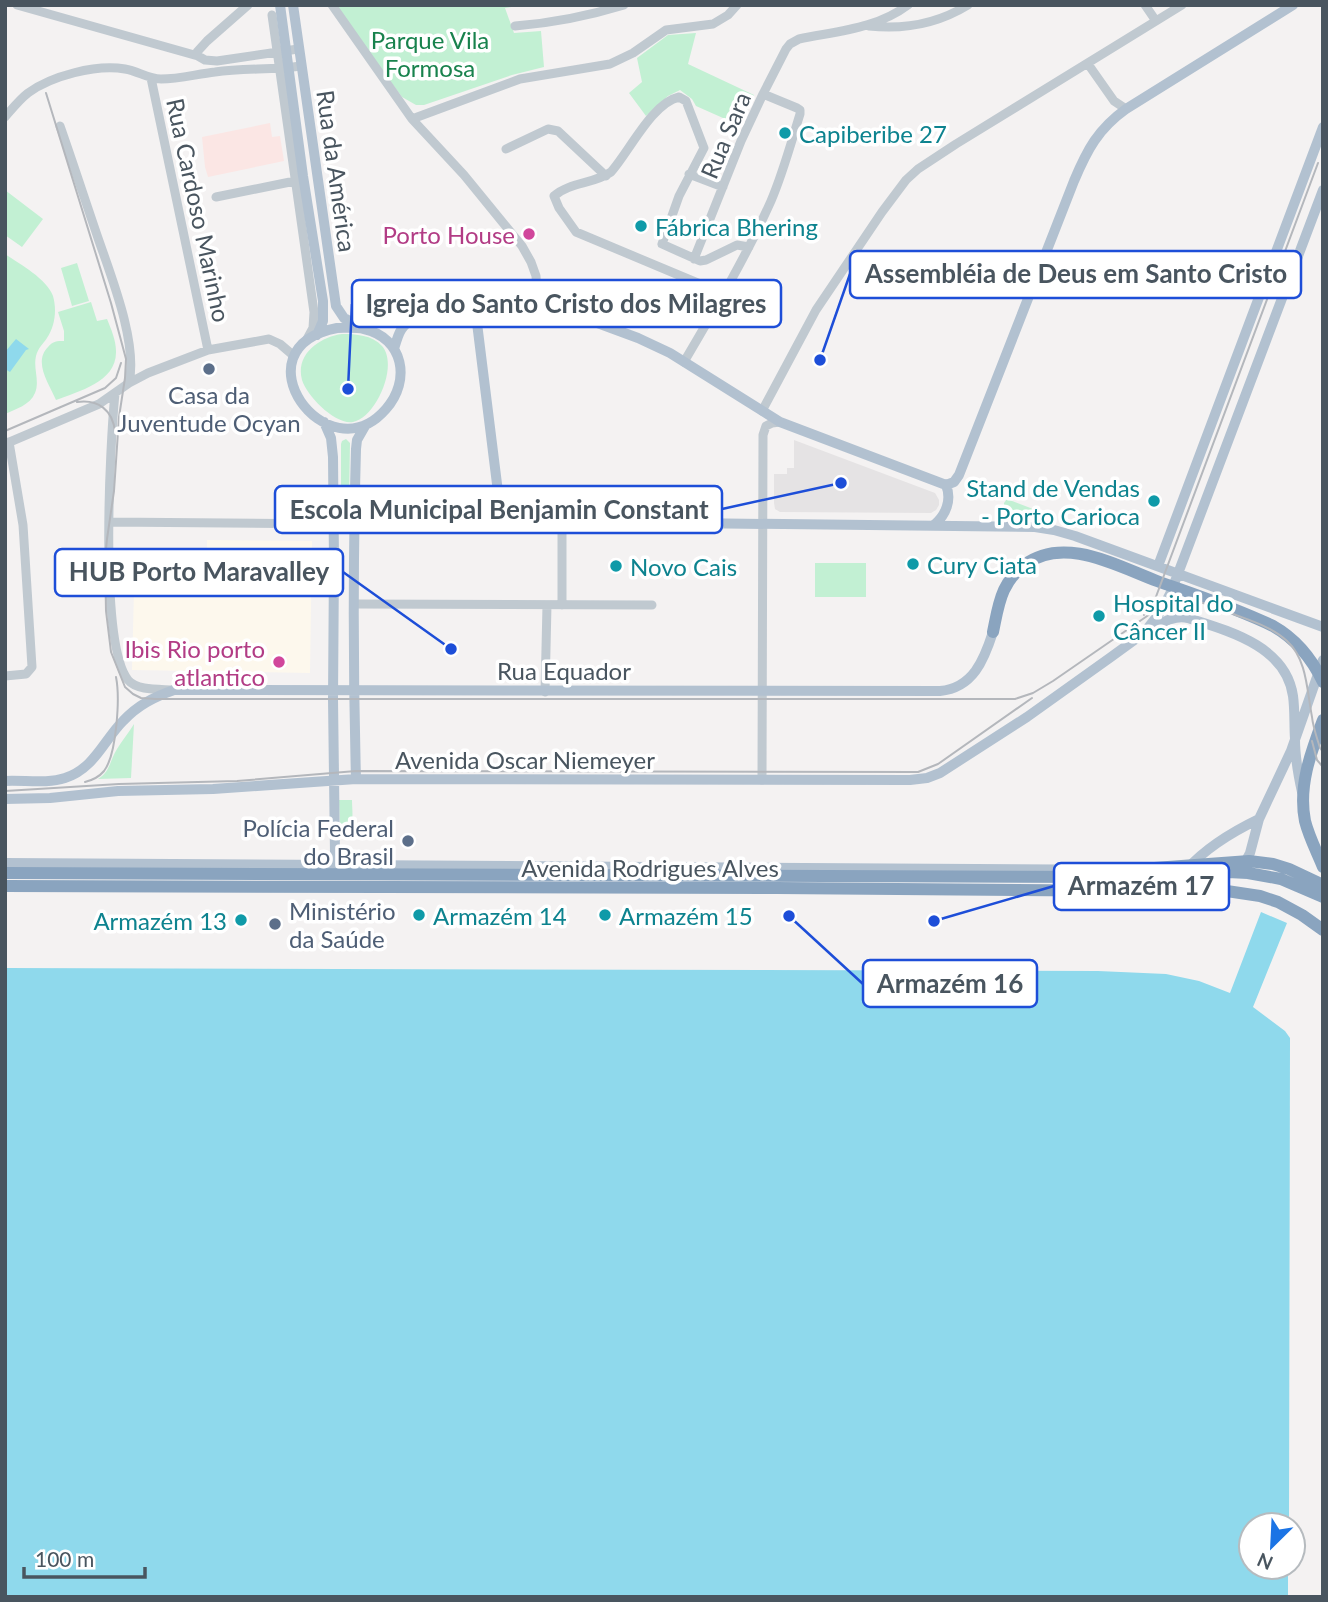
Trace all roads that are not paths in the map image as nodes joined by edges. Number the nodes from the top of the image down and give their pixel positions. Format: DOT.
graph roads {
  1 [pos="17,5"];
  2 [pos="248,5"];
  3 [pos="280,5"];
  4 [pos="293,5"];
  5 [pos="332,5"];
  6 [pos="624,5"];
  7 [pos="737,5"];
  8 [pos="908,5"];
  9 [pos="968,5"];
  10 [pos="1145,5"];
  11 [pos="1181,5"];
  12 [pos="1293,5"];
  13 [pos="277,17"];
  14 [pos="1156,21"];
  15 [pos="515,26"];
  16 [pos="866,26"];
  17 [pos="298,49"];
  18 [pos="276,53"];
  19 [pos="198,56"];
  20 [pos="1088,64"];
  21 [pos="301,66"];
  22 [pos="279,69"];
  23 [pos="151,78"];
  24 [pos="763,94"];
  25 [pos="1126,109"];
  26 [pos="5,117"];
  27 [pos="412,119"];
  28 [pos="60,126"];
  29 [pos="1323,127"];
  30 [pos="1320,140"];
  31 [pos="506,149"];
  32 [pos="689,174"];
  33 [pos="606,176"];
  34 [pos="299,178"];
  35 [pos="723,187"];
  36 [pos="1323,190"];
  37 [pos="216,197"];
  38 [pos="749,247"];
  39 [pos="694,259"];
  40 [pos="724,293"];
  41 [pos="538,310"];
  42 [pos="476,315"];
  43 [pos="364,329"];
  44 [pos="317,335"];
  45 [pos="305,342"];
  46 [pos="394,349"];
  47 [pos="208,350"];
  48 [pos="294,356"];
  49 [pos="684,362"];
  50 [pos="129,383"];
  51 [pos="116,393"];
  52 [pos="762,411"];
  53 [pos="324,422"];
  54 [pos="780,422"];
  55 [pos="365,426"];
  56 [pos="7,443"];
  57 [pos="946,485"];
  58 [pos="109,522"];
  59 [pos="354,523"];
  60 [pos="334,524"];
  61 [pos="502,524"];
  62 [pos="562,524"];
  63 [pos="763,524"];
  64 [pos="934,525"];
  65 [pos="1158,566"];
  66 [pos="1177,573"];
  67 [pos="355,604"];
  68 [pos="547,605"];
  69 [pos="562,605"];
  70 [pos="652,605"];
  71 [pos="1323,627"];
  72 [pos="993,632"];
  73 [pos="1144,633"];
  74 [pos="1322,664"];
  75 [pos="5,676"];
  76 [pos="1323,682"];
  77 [pos="174,690"];
  78 [pos="333,690"];
  79 [pos="355,690"];
  80 [pos="762,691"];
  81 [pos="545,692"];
  82 [pos="1323,720"];
  83 [pos="356,779"];
  84 [pos="334,780"];
  85 [pos="762,780"];
  86 [pos="5,781"];
  87 [pos="1302,795"];
  88 [pos="5,800"];
  89 [pos="1259,820"];
  90 [pos="5,863"];
  91 [pos="119,864"];
  92 [pos="320,865"];
  93 [pos="1323,867"];
  94 [pos="1237,872"];
  95 [pos="5,873"];
  96 [pos="1184,873"];
  97 [pos="1212,873"];
  98 [pos="103,874"];
  99 [pos="882,877"];
  100 [pos="1323,885"];
  101 [pos="5,886"];
  102 [pos="1323,897"];
  103 [pos="1323,930"];
  1 -- 19 [label="street"];
  2 -- 19 [label="street"];
  3 -- 13 [label="main road"];
  4 -- 17 [label="main road, Rua da América"];
  5 -- 27 [label="street"];
  6 -- 15 [label="street"];
  7 -- 27 [label="street"];
  8 -- 16 [label="street, Rua Sara"];
  9 -- 16 [label="street"];
  10 -- 14 [label="street"];
  11 -- 14 [label="street"];
  12 -- 25 [label="main road"];
  13 -- 18 [label="street"];
  13 -- 34 [label="main road"];
  14 -- 20 [label="street"];
  16 -- 24 [label="street, Rua Sara"];
  17 -- 18 [label="street"];
  17 -- 21 [label="main road, Rua da América"];
  18 -- 19 [label="street"];
  18 -- 22 [label="street"];
  20 -- 25 [label="street"];
  20 -- 52 [label="street"];
  21 -- 22 [label="street"];
  21 -- 43 [label="main road, Rua da América"];
  22 -- 23 [label="street"];
  22 -- 34 [label="street"];
  23 -- 26 [label="street"];
  23 -- 47 [label="street, Rua Cardoso Marinho"];
  24 -- 35 [label="street, Rua Sara"];
  24 -- 38 [label="street"];
  25 -- 57 [label="main road"];
  27 -- 41 [label="street"];
  28 -- 50 [label="street"];
  29 -- 30 [label="main road"];
  30 -- 65 [label="main road"];
  31 -- 33 [label="street"];
  32 -- 33 [label="street"];
  32 -- 35 [label="street"];
  32 -- 39 [label="street"];
  33 -- 40 [label="street"];
  34 -- 37 [label="street"];
  34 -- 44 [label="main road"];
  34 -- 45 [label="street"];
  35 -- 39 [label="street, Rua Sara"];
  36 -- 66 [label="main road"];
  38 -- 39 [label="street"];
  38 -- 40 [label="street"];
  40 -- 49 [label="street"];
  41 -- 42 [label="main road"];
  41 -- 49 [label="main road"];
  42 -- 46 [label="main road"];
  42 -- 61 [label="main road"];
  43 -- 44 [label="main road"];
  43 -- 46 [label="main road"];
  44 -- 45 [label="main road"];
  45 -- 48 [label="main road"];
  46 -- 55 [label="main road"];
  47 -- 48 [label="street"];
  47 -- 50 [label="street"];
  48 -- 53 [label="main road"];
  49 -- 52 [label="main road"];
  50 -- 51 [label="street"];
  51 -- 56 [label="street"];
  51 -- 58 [label="street"];
  52 -- 54 [label="main road"];
  53 -- 55 [label="main road"];
  53 -- 60 [label="main road"];
  54 -- 57 [label="main road"];
  54 -- 63 [label="street"];
  55 -- 59 [label="main road"];
  56 -- 75 [label="street"];
  57 -- 64 [label="main road"];
  58 -- 60 [label="street"];
  58 -- 77 [label="street"];
  59 -- 60 [label="main road"];
  59 -- 61 [label="main road"];
  59 -- 67 [label="main road"];
  60 -- 78 [label="main road"];
  61 -- 62 [label="main road"];
  62 -- 63 [label="main road"];
  62 -- 69 [label="street"];
  63 -- 64 [label="main road"];
  63 -- 80 [label="street"];
  64 -- 65 [label="main road"];
  65 -- 66 [label="main road"];
  66 -- 71 [label="main road"];
  66 -- 73 [label="main road"];
  67 -- 68 [label="street"];
  67 -- 79 [label="main road"];
  68 -- 69 [label="street"];
  68 -- 81 [label="street"];
  69 -- 70 [label="street"];
  72 -- 76 [label="highway"];
  72 -- 80 [label="main road, Rua Equador"];
  73 -- 85 [label="main road, Avenida Oscar Niemeyer"];
  73 -- 87 [label="main road"];
  74 -- 89 [label="main road"];
  77 -- 78 [label="main road, Rua Equador"];
  77 -- 86 [label="main road, Rua Equador"];
  78 -- 79 [label="main road, Rua Equador"];
  78 -- 84 [label="main road"];
  79 -- 81 [label="main road, Rua Equador"];
  79 -- 83 [label="main road"];
  80 -- 81 [label="main road, Rua Equador"];
  80 -- 85 [label="street"];
  82 -- 87 [label="highway"];
  83 -- 84 [label="main road, Avenida Oscar Niemeyer"];
  83 -- 85 [label="main road, Avenida Oscar Niemeyer"];
  84 -- 88 [label="main road, Avenida Oscar Niemeyer"];
  84 -- 92 [label="main road"];
  87 -- 93 [label="highway"];
  89 -- 94 [label="main road"];
  89 -- 96 [label="main road"];
  90 -- 91 [label="main road, Avenida Rodrigues Alves"];
  91 -- 92 [label="main road, Avenida Rodrigues Alves"];
  91 -- 98 [label="main road"];
  92 -- 96 [label="main road, Avenida Rodrigues Alves"];
  94 -- 97 [label="highway, Avenida Rodrigues Alves"];
  94 -- 102 [label="highway, Avenida Rodrigues Alves"];
  95 -- 98 [label="highway, Avenida Rodrigues Alves"];
  96 -- 97 [label="main road, Avenida Rodrigues Alves"];
  97 -- 99 [label="highway, Avenida Rodrigues Alves"];
  98 -- 99 [label="highway, Avenida Rodrigues Alves"];
  99 -- 100 [label="highway"];
  101 -- 103 [label="highway, Avenida Rodrigues Alves"];
}
